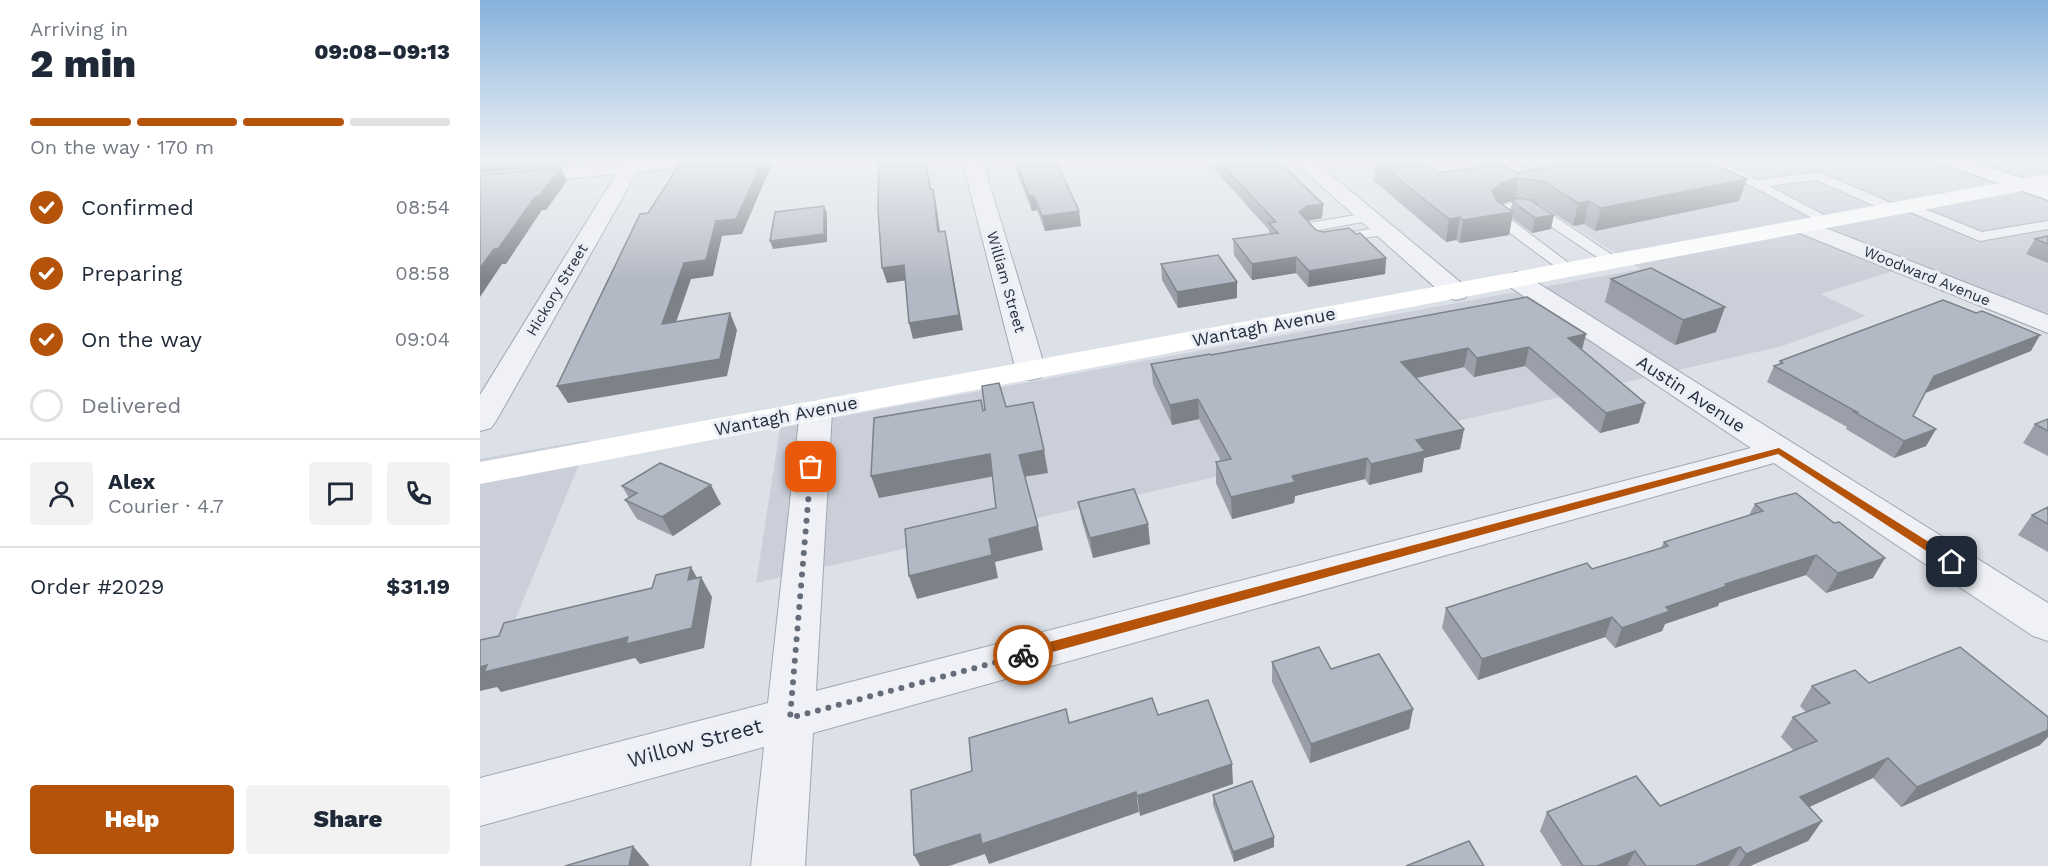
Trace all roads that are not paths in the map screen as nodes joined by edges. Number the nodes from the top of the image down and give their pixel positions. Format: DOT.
graph roads {
  1 [pos="611,199"];
  2 [pos="983,199"];
  3 [pos="1347,199"];
  4 [pos="1769,199"];
  5 [pos="1880,199"];
  6 [pos="1949,199"];
  7 [pos="1903,208"];
  8 [pos="1376,224"];
  9 [pos="1816,224"];
  10 [pos="2048,225"];
  11 [pos="1308,227"];
  12 [pos="1290,230"];
  13 [pos="1615,262"];
  14 [pos="1570,270"];
  15 [pos="1516,280"];
  16 [pos="1456,292"];
  17 [pos="2048,325"];
  18 [pos="1031,371"];
  19 [pos="816,411"];
  20 [pos="480,421"];
  21 [pos="1779,451"];
  22 [pos="480,473"];
  23 [pos="2048,624"];
  24 [pos="790,718"];
  25 [pos="480,802"];
  26 [pos="778,866"];
  1 -- 20 [label="street, Hickory Street"];
  2 -- 18 [label="street, William Street"];
  3 -- 8 [label="street"];
  4 -- 9 [label="lane"];
  5 -- 7 [label="lane"];
  6 -- 7 [label="main road, Wantagh Avenue"];
  7 -- 9 [label="main road, Wantagh Avenue"];
  7 -- 10 [label="lane"];
  8 -- 11 [label="lane"];
  8 -- 11 [label="lane"];
  8 -- 16 [label="street"];
  9 -- 13 [label="main road, Wantagh Avenue"];
  9 -- 17 [label="street, Woodward Avenue"];
  11 -- 12 [label="lane"];
  13 -- 14 [label="main road, Wantagh Avenue"];
  13 -- 14 [label="lane"];
  14 -- 15 [label="main road, Wantagh Avenue"];
  15 -- 16 [label="main road, Wantagh Avenue"];
  15 -- 21 [label="street, Austin Avenue"];
  16 -- 18 [label="main road, Wantagh Avenue"];
  18 -- 19 [label="main road, Wantagh Avenue"];
  19 -- 22 [label="main road, Wantagh Avenue"];
  19 -- 24 [label="street"];
  21 -- 23 [label="street, Austin Avenue"];
  21 -- 24 [label="street, Willow Street"];
  24 -- 25 [label="street, Willow Street"];
  24 -- 26 [label="street"];
}
